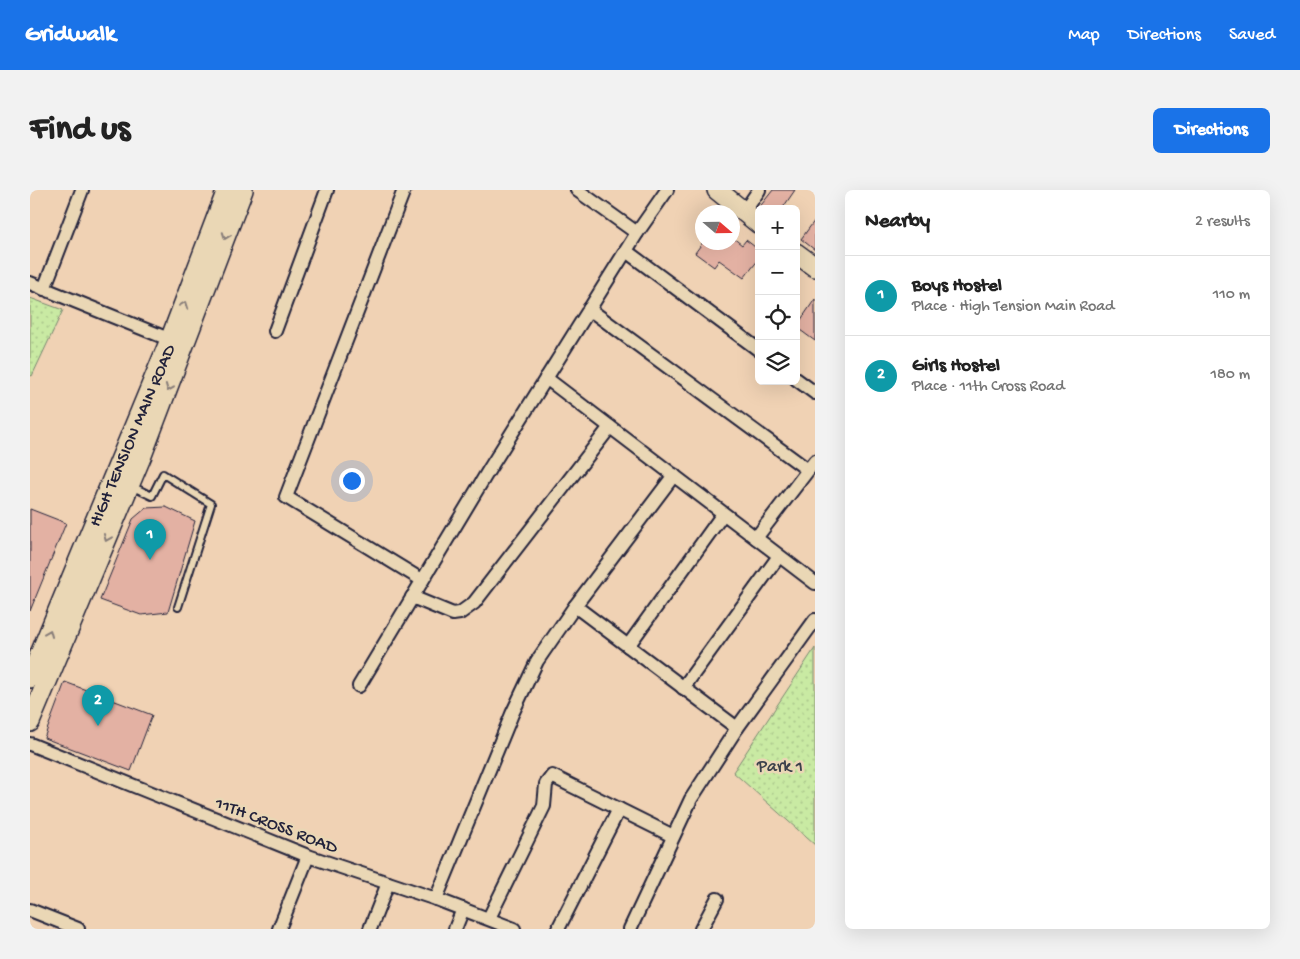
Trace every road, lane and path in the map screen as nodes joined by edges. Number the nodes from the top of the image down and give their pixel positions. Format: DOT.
graph roads {
  1 [pos="82,190"];
  2 [pos="227,190"];
  3 [pos="244,190"];
  4 [pos="327,190"];
  5 [pos="404,190"];
  6 [pos="577,190"];
  7 [pos="667,190"];
  8 [pos="717,190"];
  9 [pos="760,190"];
  10 [pos="744,212"];
  11 [pos="755,221"];
  12 [pos="637,233"];
  13 [pos="626,251"];
  14 [pos="800,256"];
  15 [pos="815,267"];
  16 [pos="30,283"];
  17 [pos="44,289"];
  18 [pos="590,309"];
  19 [pos="275,332"];
  20 [pos="178,342"];
  21 [pos="755,347"];
  22 [pos="546,378"];
  23 [pos="800,382"];
  24 [pos="815,394"];
  25 [pos="610,427"];
  26 [pos="811,466"];
  27 [pos="674,475"];
  28 [pos="129,485"];
  29 [pos="723,514"];
  30 [pos="756,538"];
  31 [pos="778,556"];
  32 [pos="422,580"];
  33 [pos="815,583"];
  34 [pos="412,597"];
  35 [pos="574,606"];
  36 [pos="178,607"];
  37 [pos="815,620"];
  38 [pos="628,646"];
  39 [pos="30,678"];
  40 [pos="359,686"];
  41 [pos="683,688"];
  42 [pos="30,722"];
  43 [pos="737,728"];
  44 [pos="30,744"];
  45 [pos="618,809"];
  46 [pos="673,836"];
  47 [pos="308,856"];
  48 [pos="388,883"];
  49 [pos="436,899"];
  50 [pos="717,899"];
  51 [pos="30,910"];
  52 [pos="463,910"];
  53 [pos="488,918"];
  54 [pos="508,928"];
  55 [pos="78,929"];
  56 [pos="279,929"];
  57 [pos="370,929"];
  58 [pos="455,929"];
  59 [pos="558,929"];
  60 [pos="630,929"];
  61 [pos="701,929"];
  1 -- 17 [label="street"];
  20 -- 2 [label="main road, HIGH TENSION MAIN ROAD, one-way"];
  3 -- 20 [label="main road, one-way"];
  4 -- 19 [label="street"];
  5 -- 32 [label="street"];
  6 -- 12 [label="street"];
  7 -- 12 [label="street"];
  8 -- 10 [label="main road"];
  9 -- 10 [label="street"];
  10 -- 11 [label="main road"];
  12 -- 13 [label="street"];
  13 -- 18 [label="street"];
  13 -- 21 [label="street"];
  14 -- 15 [label="main road"];
  16 -- 17 [label="street"];
  17 -- 20 [label="street"];
  18 -- 22 [label="street"];
  18 -- 26 [label="street"];
  20 -- 28 [label="main road, one-way"];
  39 -- 20 [label="main road, HIGH TENSION MAIN ROAD, one-way"];
  22 -- 25 [label="street"];
  22 -- 32 [label="street"];
  23 -- 24 [label="street"];
  25 -- 27 [label="street"];
  25 -- 34 [label="street"];
  26 -- 30 [label="street"];
  27 -- 29 [label="street"];
  27 -- 35 [label="street"];
  28 -- 36 [label="lane"];
  28 -- 42 [label="main road, one-way"];
  29 -- 30 [label="street"];
  29 -- 38 [label="street"];
  30 -- 31 [label="street"];
  31 -- 33 [label="street"];
  31 -- 41 [label="street"];
  32 -- 34 [label="street"];
  34 -- 40 [label="street"];
  35 -- 38 [label="street"];
  35 -- 49 [label="street"];
  37 -- 43 [label="street"];
  38 -- 41 [label="street"];
  41 -- 43 [label="street"];
  43 -- 46 [label="street"];
  44 -- 47 [label="street, 11TH CROSS ROAD"];
  45 -- 46 [label="street"];
  45 -- 53 [label="street"];
  45 -- 59 [label="street"];
  46 -- 60 [label="street"];
  47 -- 48 [label="street, 11TH CROSS ROAD"];
  47 -- 56 [label="street"];
  48 -- 49 [label="street, 11TH CROSS ROAD"];
  48 -- 57 [label="street"];
  49 -- 52 [label="street, 11TH CROSS ROAD"];
  50 -- 61 [label="street"];
  51 -- 55 [label="street"];
  52 -- 53 [label="street, 11TH CROSS ROAD"];
  52 -- 58 [label="street"];
  53 -- 54 [label="street, 11TH CROSS ROAD"];
}
